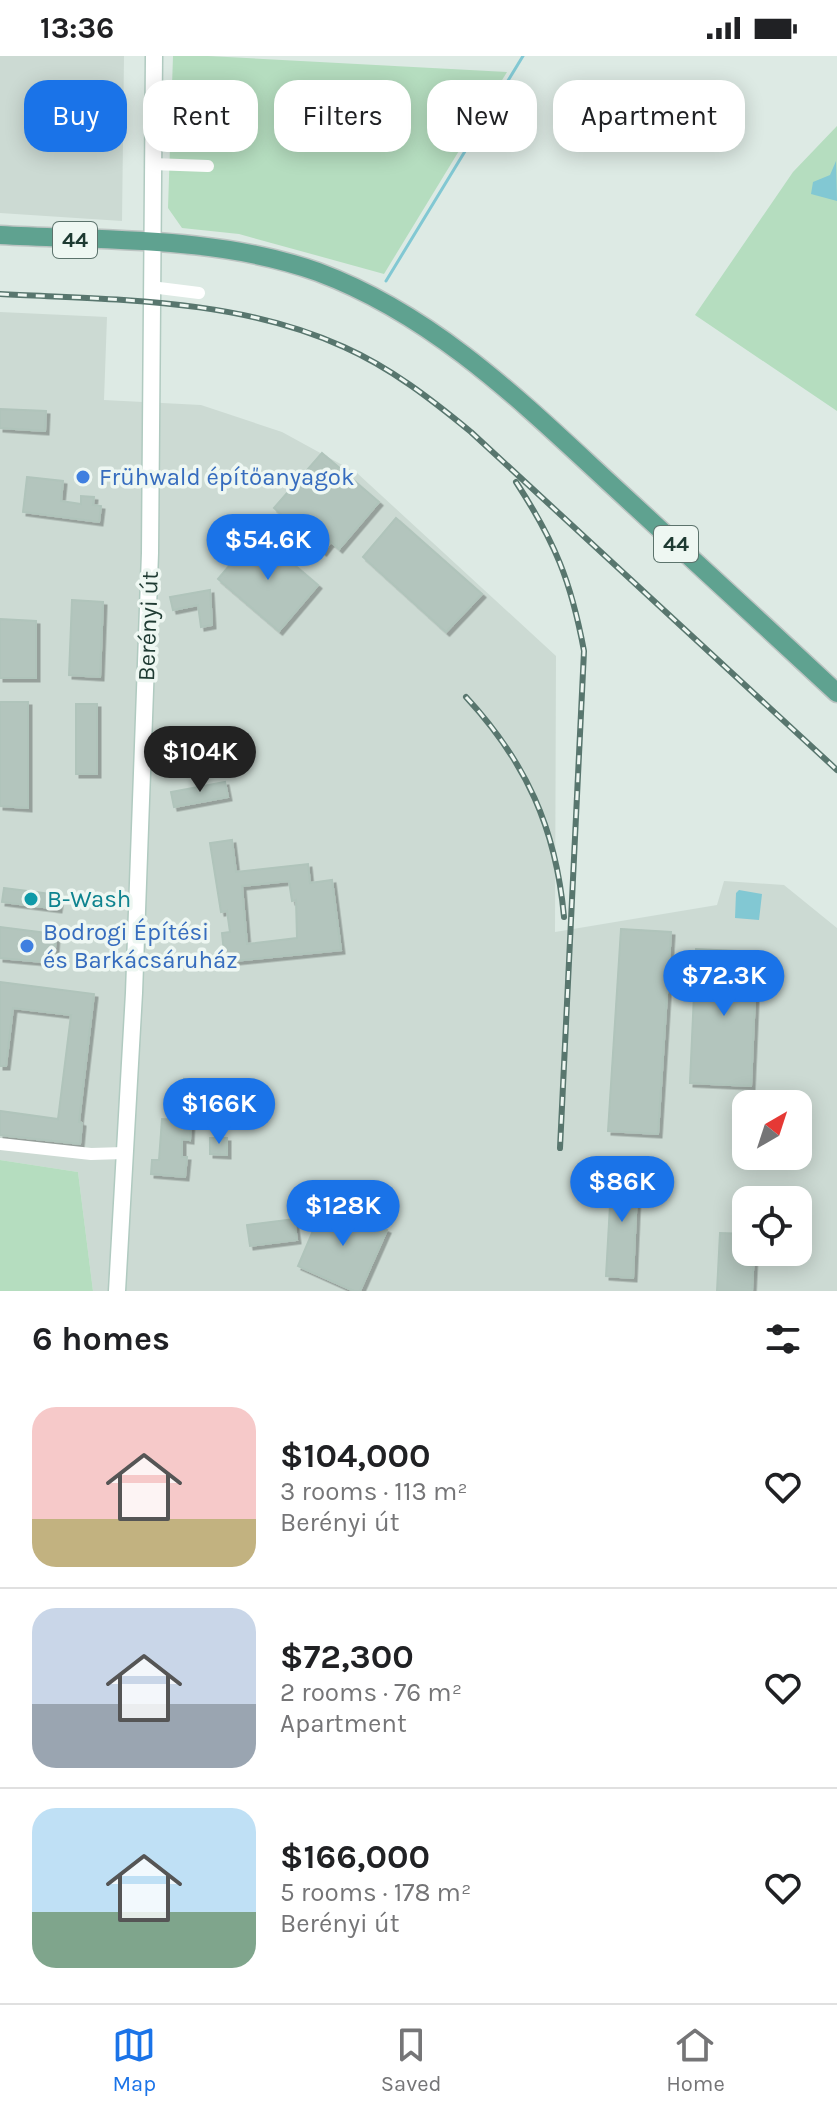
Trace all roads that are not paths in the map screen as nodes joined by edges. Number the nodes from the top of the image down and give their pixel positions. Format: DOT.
graph roads {
  1 [pos="154,56"];
  2 [pos="152,164"];
  3 [pos="208,166"];
  4 [pos="0,235"];
  5 [pos="151,244"];
  6 [pos="151,287"];
  7 [pos="199,293"];
  8 [pos="837,693"];
  9 [pos="0,1144"];
  10 [pos="124,1153"];
  11 [pos="117,1291"];
  1 -- 2 [label="street, Berényi út"];
  2 -- 3 [label="street"];
  2 -- 5 [label="street, Berényi út"];
  4 -- 5 [label="main road, 44"];
  5 -- 6 [label="street, Berényi út"];
  5 -- 8 [label="main road, 44"];
  6 -- 7 [label="street"];
  6 -- 10 [label="street, Berényi út"];
  9 -- 10 [label="street"];
  10 -- 11 [label="street, Berényi út"];
}
